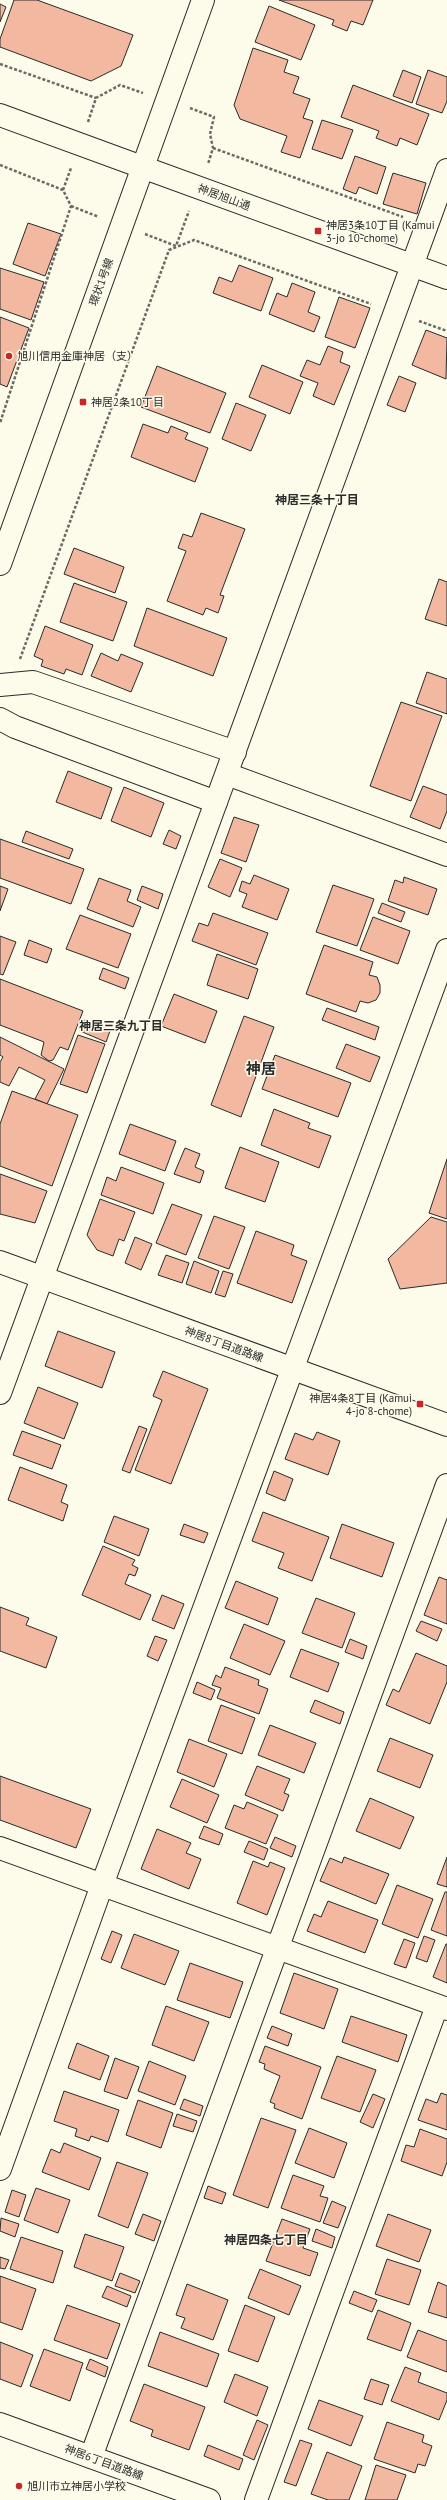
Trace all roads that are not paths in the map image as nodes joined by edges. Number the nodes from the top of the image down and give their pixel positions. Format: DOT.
graph roads {
  1 [pos="203,0"];
  2 [pos="0,116"];
  3 [pos="142,167"];
  4 [pos="447,170"];
  5 [pos="411,265"];
  6 [pos="447,278"];
  7 [pos="0,564"];
  8 [pos="5,684"];
  9 [pos="0,719"];
  10 [pos="235,752"];
  11 [pos="226,774"];
  12 [pos="216,802"];
  13 [pos="447,855"];
  14 [pos="447,950"];
  15 [pos="0,1262"];
  16 [pos="41,1277"];
  17 [pos="292,1368"];
  18 [pos="0,1393"];
  19 [pos="447,1425"];
  20 [pos="447,1485"];
  21 [pos="0,1848"];
  22 [pos="102,1885"];
  23 [pos="276,1948"];
  24 [pos="442,2007"];
  25 [pos="0,2170"];
  26 [pos="0,2424"];
  27 [pos="91,2457"];
  28 [pos="209,2500"];
  29 [pos="256,2500"];
  1 -- 3 [label="street, 環状1号線"];
  2 -- 3 [label="street, 神居旭山通"];
  3 -- 5 [label="street, 神居旭山通"];
  3 -- 7 [label="street, 環状1号線"];
  4 -- 5 [label="street"];
  5 -- 6 [label="street, 神居旭山通"];
  5 -- 10 [label="street"];
  8 -- 10 [label="street"];
  9 -- 12 [label="street"];
  10 -- 11 [label="street"];
  11 -- 12 [label="street"];
  11 -- 13 [label="street"];
  12 -- 16 [label="street"];
  14 -- 17 [label="street"];
  15 -- 16 [label="street, 神居8丁目道路線"];
  16 -- 17 [label="street, 神居8丁目道路線"];
  16 -- 18 [label="street"];
  17 -- 19 [label="street, 神居8丁目道路線"];
  17 -- 22 [label="street"];
  20 -- 23 [label="street"];
  21 -- 22 [label="street"];
  22 -- 23 [label="street"];
  22 -- 25 [label="street"];
  23 -- 24 [label="street"];
  23 -- 27 [label="street"];
  24 -- 29 [label="street"];
  26 -- 27 [label="street, 神居6丁目道路線"];
  27 -- 28 [label="street, 神居6丁目道路線"];
}
